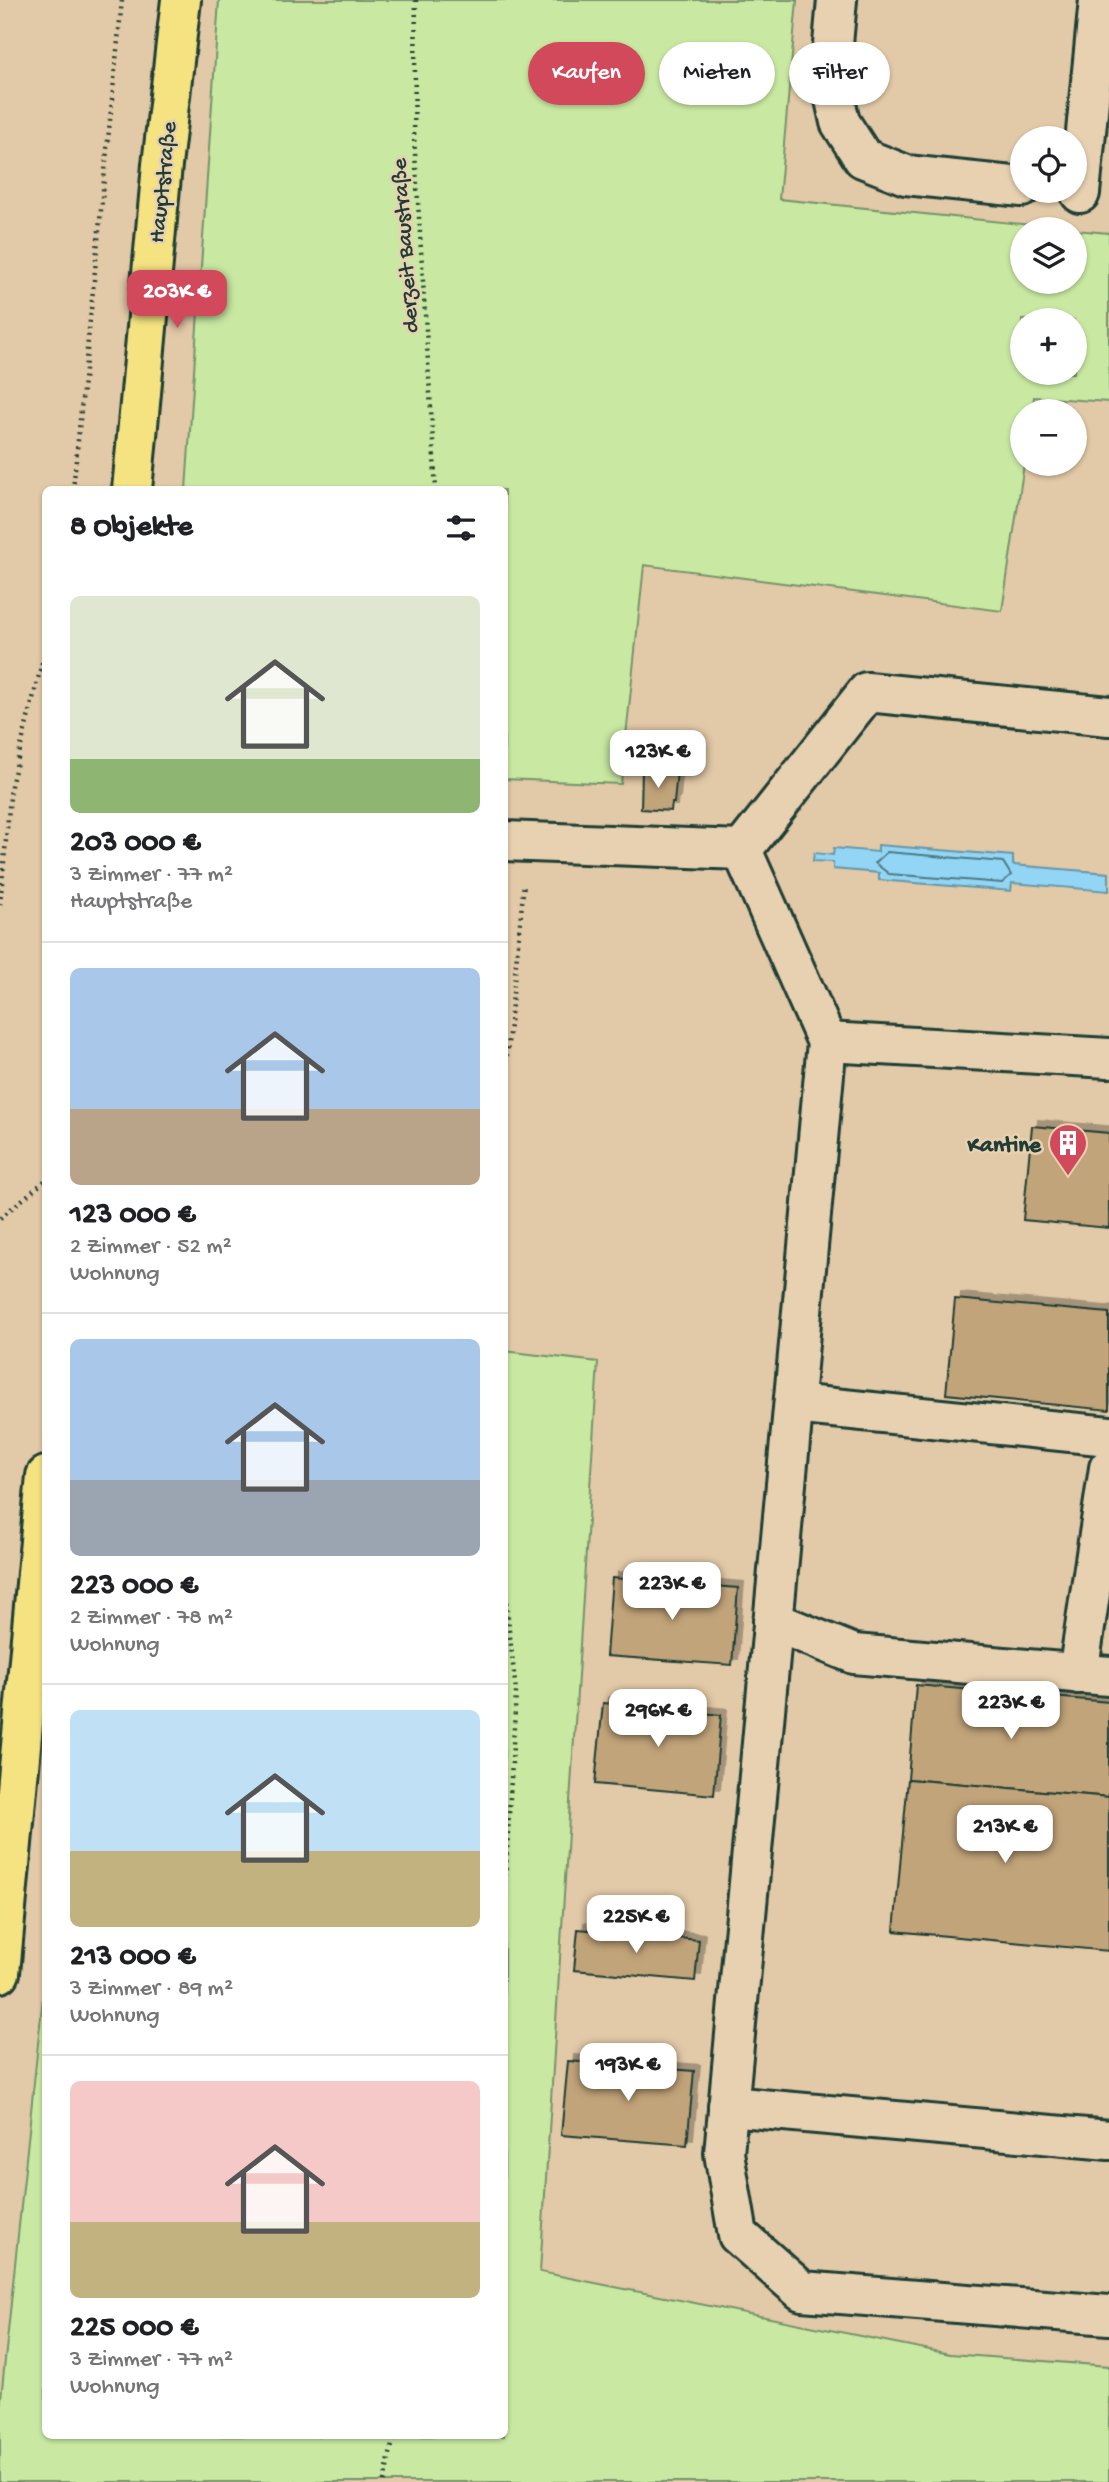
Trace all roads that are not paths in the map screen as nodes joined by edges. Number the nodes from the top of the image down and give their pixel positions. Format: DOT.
graph roads {
  1 [pos="181,0"];
  2 [pos="837,0"];
  3 [pos="1099,0"];
  4 [pos="1087,145"];
  5 [pos="1010,186"];
  6 [pos="132,486"];
  7 [pos="1109,716"];
  8 [pos="516,842"];
  9 [pos="742,850"];
  10 [pos="827,1042"];
  11 [pos="1109,1058"];
  12 [pos="794,1404"];
  13 [pos="1109,1436"];
  14 [pos="1109,1468"];
  15 [pos="42,1519"];
  16 [pos="773,1621"];
  17 [pos="1093,1675"];
  18 [pos="0,1973"];
  19 [pos="728,2106"];
  20 [pos="1109,2140"];
  21 [pos="1109,2315"];
  1 -- 6 [label="main road, Hauptstraße"];
  2 -- 5 [label="lane"];
  3 -- 4 [label="lane"];
  7 -- 9 [label="lane"];
  8 -- 9 [label="lane"];
  9 -- 10 [label="lane"];
  10 -- 11 [label="lane"];
  10 -- 12 [label="lane"];
  12 -- 13 [label="lane"];
  12 -- 16 [label="lane"];
  14 -- 17 [label="lane"];
  15 -- 18 [label="main road"];
  16 -- 17 [label="lane"];
  16 -- 19 [label="lane"];
  19 -- 20 [label="lane"];
  19 -- 21 [label="lane"];
}
